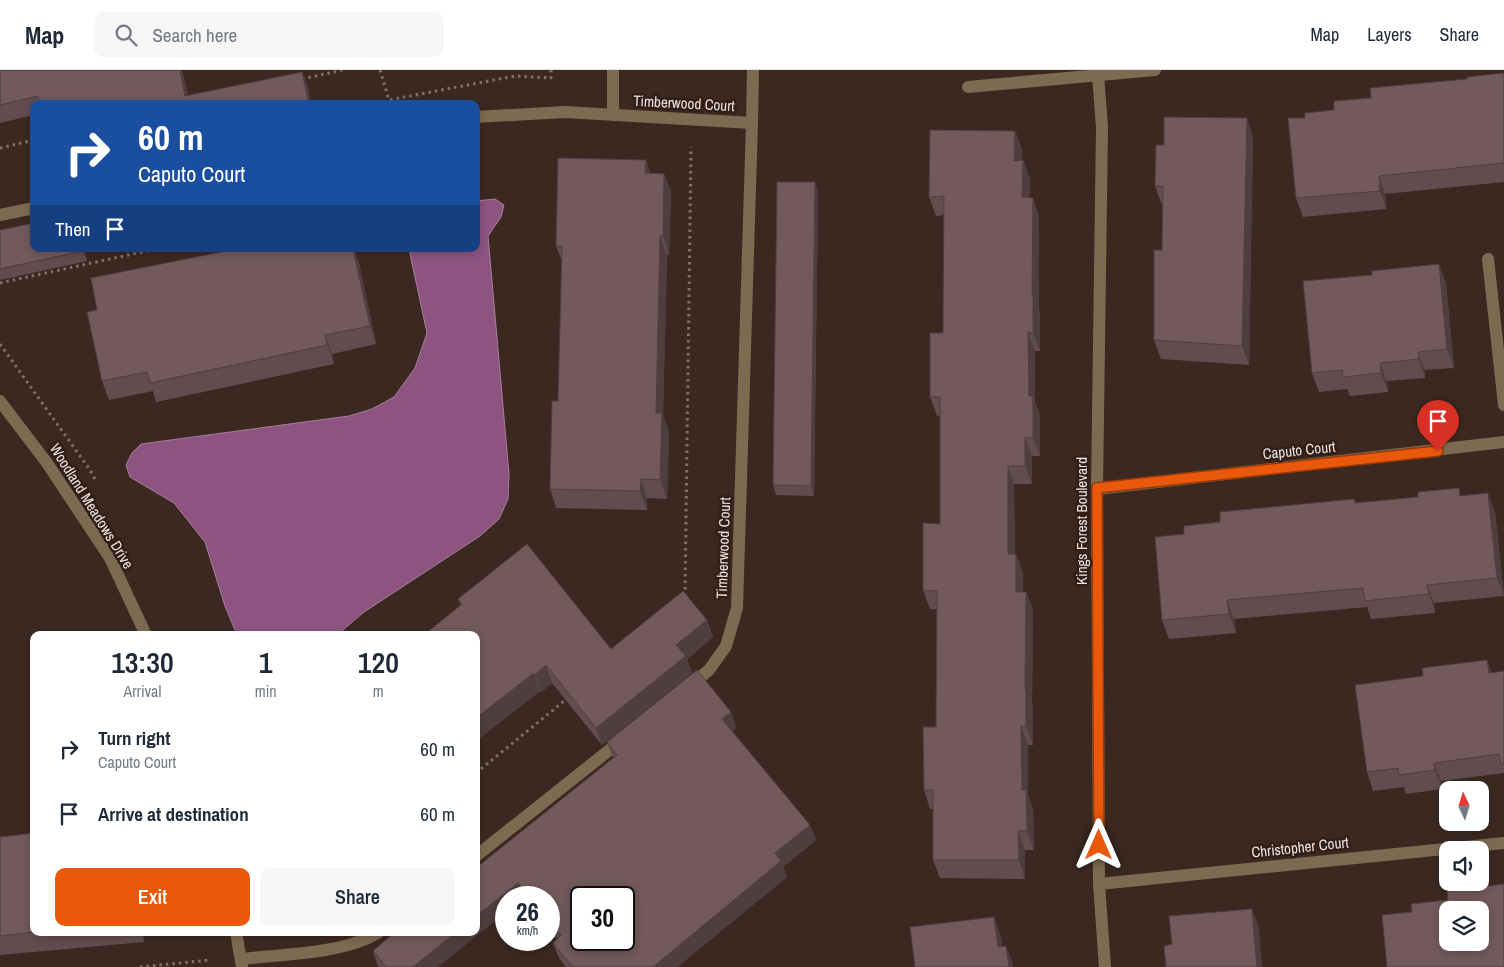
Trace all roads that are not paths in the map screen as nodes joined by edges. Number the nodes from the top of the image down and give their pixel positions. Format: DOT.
graph roads {
  1 [pos="613,70"];
  2 [pos="753,70"];
  3 [pos="1155,70"];
  4 [pos="1098,75"];
  5 [pos="968,86"];
  6 [pos="613,115"];
  7 [pos="480,117"];
  8 [pos="752,123"];
  9 [pos="30,209"];
  10 [pos="0,215"];
  11 [pos="1488,259"];
  12 [pos="0,401"];
  13 [pos="1504,405"];
  14 [pos="1504,442"];
  15 [pos="1097,488"];
  16 [pos="144,631"];
  17 [pos="678,695"];
  18 [pos="631,732"];
  19 [pos="1504,843"];
  20 [pos="480,853"];
  21 [pos="1099,884"];
  22 [pos="237,936"];
  23 [pos="373,936"];
  24 [pos="241,963"];
  25 [pos="1105,967"];
  1 -- 6 [label="street, Timberwood Court"];
  2 -- 8 [label="street, Timberwood Court"];
  3 -- 4 [label="street"];
  4 -- 5 [label="street"];
  4 -- 15 [label="street, Kings Forest Boulevard"];
  6 -- 7 [label="street, Timberwood Court"];
  6 -- 8 [label="street, Timberwood Court"];
  8 -- 17 [label="street, Timberwood Court"];
  9 -- 10 [label="street"];
  11 -- 13 [label="street"];
  12 -- 16 [label="street, Woodland Meadows Drive"];
  14 -- 15 [label="street, Caputo Court"];
  15 -- 21 [label="street, Kings Forest Boulevard"];
  18 -- 20 [label="street"];
  19 -- 21 [label="street, Christopher Court"];
  21 -- 25 [label="street, Kings Forest Boulevard"];
  22 -- 24 [label="street"];
  23 -- 24 [label="street"];
}
